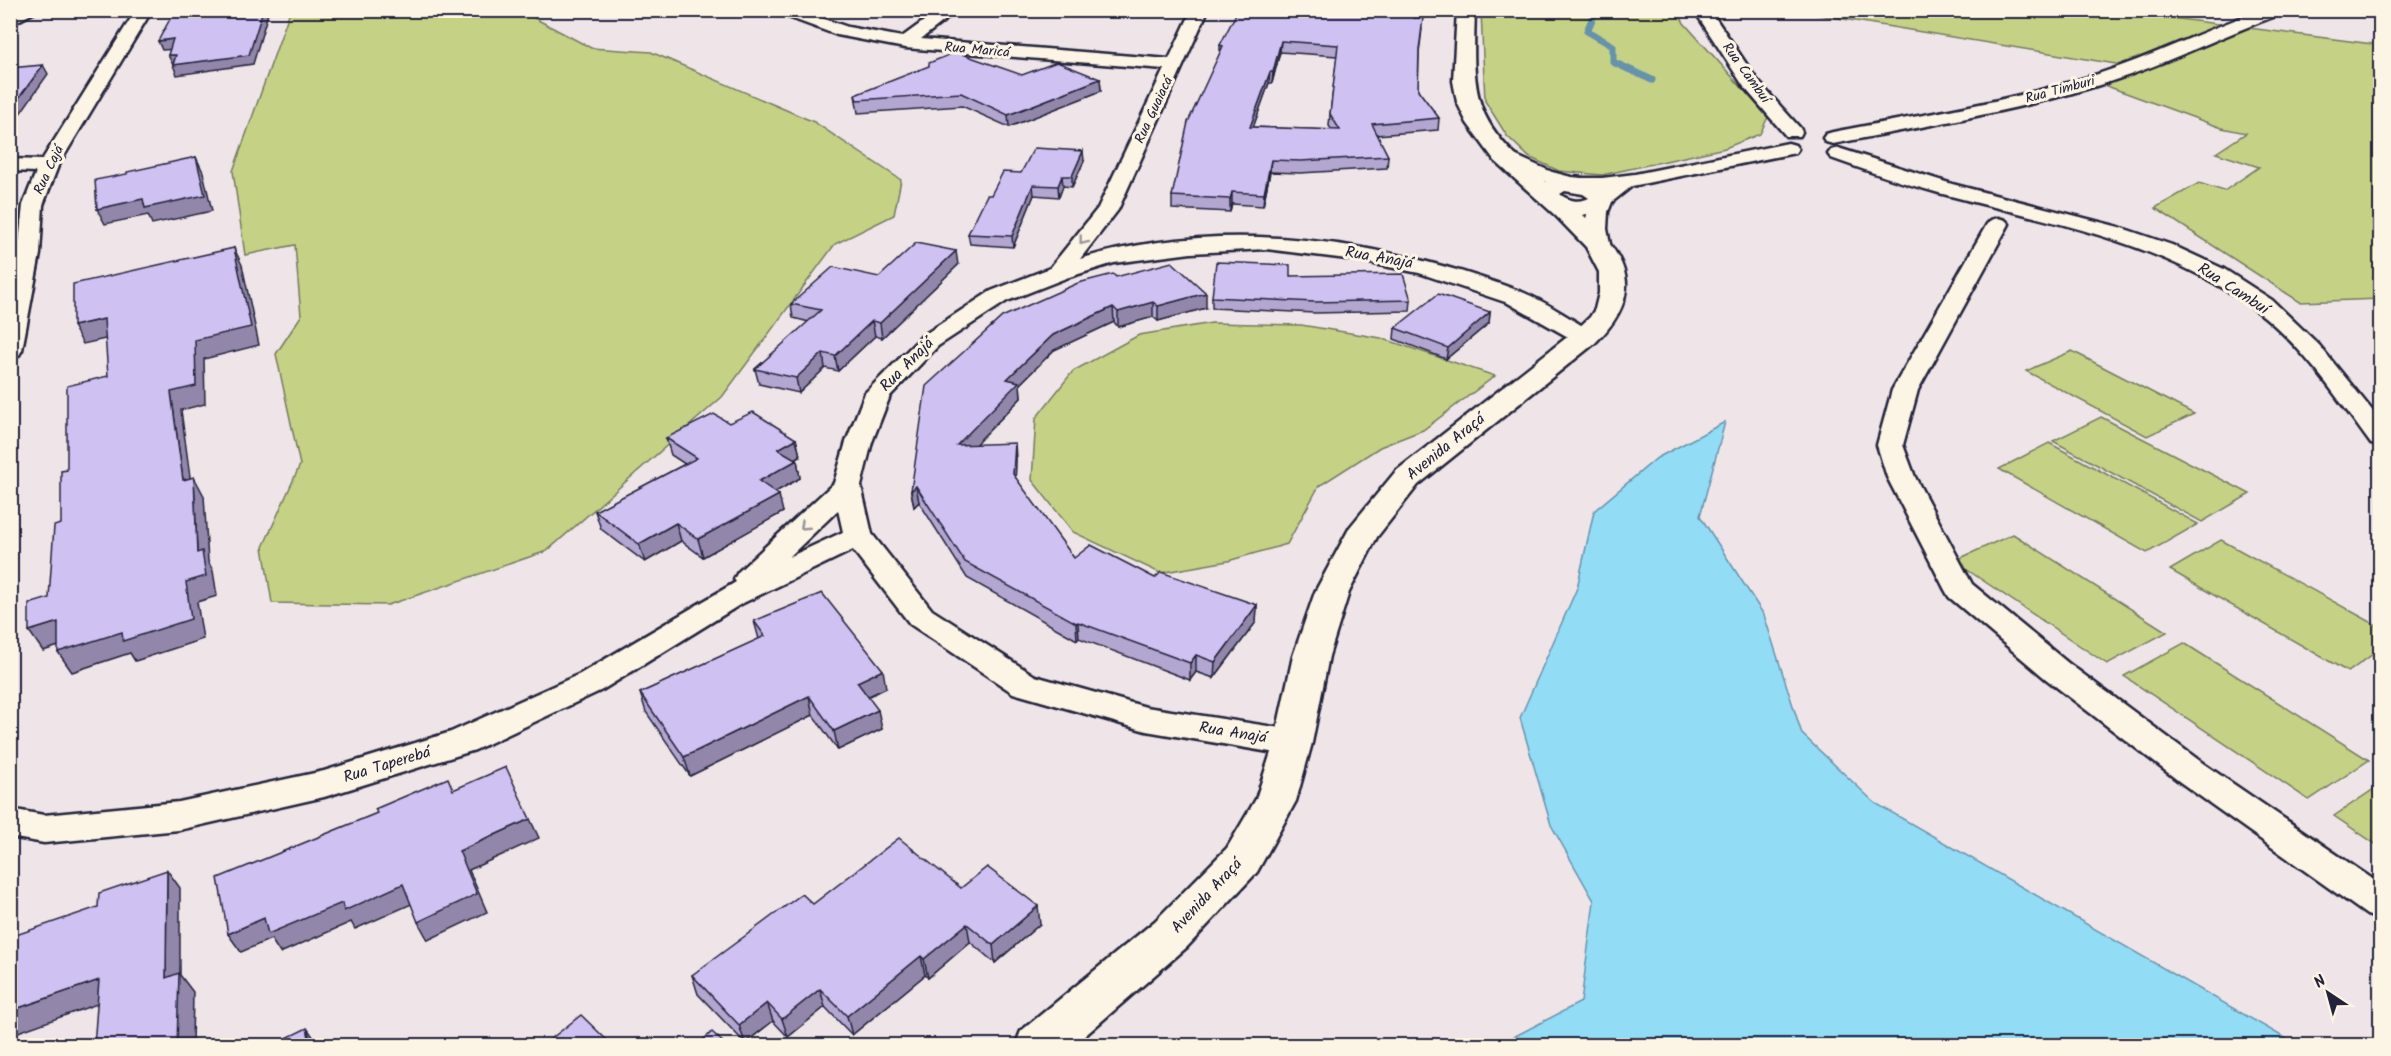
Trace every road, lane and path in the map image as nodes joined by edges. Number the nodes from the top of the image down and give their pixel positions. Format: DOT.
graph roads {
  1 [pos="31,10"];
  2 [pos="144,10"];
  3 [pos="783,10"];
  4 [pos="950,10"];
  5 [pos="1200,10"];
  6 [pos="1466,10"];
  7 [pos="1702,10"];
  8 [pos="2278,10"];
  9 [pos="10,20"];
  10 [pos="905,43"];
  11 [pos="1175,65"];
  12 [pos="1814,144"];
  13 [pos="1501,155"];
  14 [pos="10,165"];
  15 [pos="48,166"];
  16 [pos="1635,180"];
  17 [pos="1562,191"];
  18 [pos="1982,199"];
  19 [pos="1599,203"];
  20 [pos="33,205"];
  21 [pos="1107,210"];
  22 [pos="2038,212"];
  23 [pos="10,217"];
  24 [pos="1998,224"];
  25 [pos="1600,249"];
  26 [pos="20,251"];
  27 [pos="1111,257"];
  28 [pos="1058,273"];
  29 [pos="1585,337"];
  30 [pos="10,350"];
  31 [pos="2377,429"];
  32 [pos="847,486"];
  33 [pos="858,536"];
  34 [pos="730,597"];
  35 [pos="1293,743"];
  36 [pos="10,823"];
  37 [pos="2380,904"];
  38 [pos="1038,1046"];
  1 -- 9 [label="street"];
  2 -- 15 [label="street, Rua Cajá"];
  3 -- 10 [label="street, Rua Maricá"];
  4 -- 10 [label="street"];
  5 -- 11 [label="street, Rua Guaiacá"];
  6 -- 13 [label="street, Avenida Araçá"];
  7 -- 12 [label="street, Rua Cambuí"];
  8 -- 12 [label="street, Rua Timburi"];
  10 -- 11 [label="street, Rua Maricá"];
  11 -- 21 [label="street, Rua Guaiacá"];
  12 -- 16 [label="street, Rua Timburi"];
  12 -- 18 [label="street, Rua Cambuí"];
  13 -- 17 [label="street, Avenida Araçá"];
  13 -- 17 [label="street, Rua Timburi"];
  14 -- 15 [label="street"];
  15 -- 20 [label="street, Rua Cajá"];
  16 -- 17 [label="street, Rua Timburi"];
  16 -- 19 [label="street, Rua Timburi"];
  17 -- 19 [label="street"];
  17 -- 25 [label="street, Avenida Araçá"];
  18 -- 22 [label="street, Rua Cambuí"];
  18 -- 24 [label="street"];
  19 -- 25 [label="street"];
  20 -- 23 [label="street"];
  20 -- 26 [label="street, Rua Cajá"];
  21 -- 27 [label="street, Rua Guaiacá"];
  21 -- 28 [label="street, Rua Guaiacá, one-way"];
  22 -- 24 [label="street"];
  22 -- 31 [label="street, Rua Cambuí"];
  24 -- 37 [label="street"];
  25 -- 29 [label="street, Avenida Araçá"];
  26 -- 30 [label="street, Rua Cajá"];
  27 -- 28 [label="street, Rua Anajá"];
  27 -- 29 [label="street, Rua Anajá"];
  28 -- 32 [label="street, Rua Anajá"];
  29 -- 35 [label="street, Avenida Araçá"];
  32 -- 33 [label="street, Rua Anajá"];
  32 -- 34 [label="street, Rua Taperebá, one-way"];
  33 -- 34 [label="street, Rua Taperebá"];
  33 -- 35 [label="street, Rua Anajá"];
  34 -- 36 [label="street, Rua Taperebá"];
  35 -- 38 [label="street, Avenida Araçá"];
}
